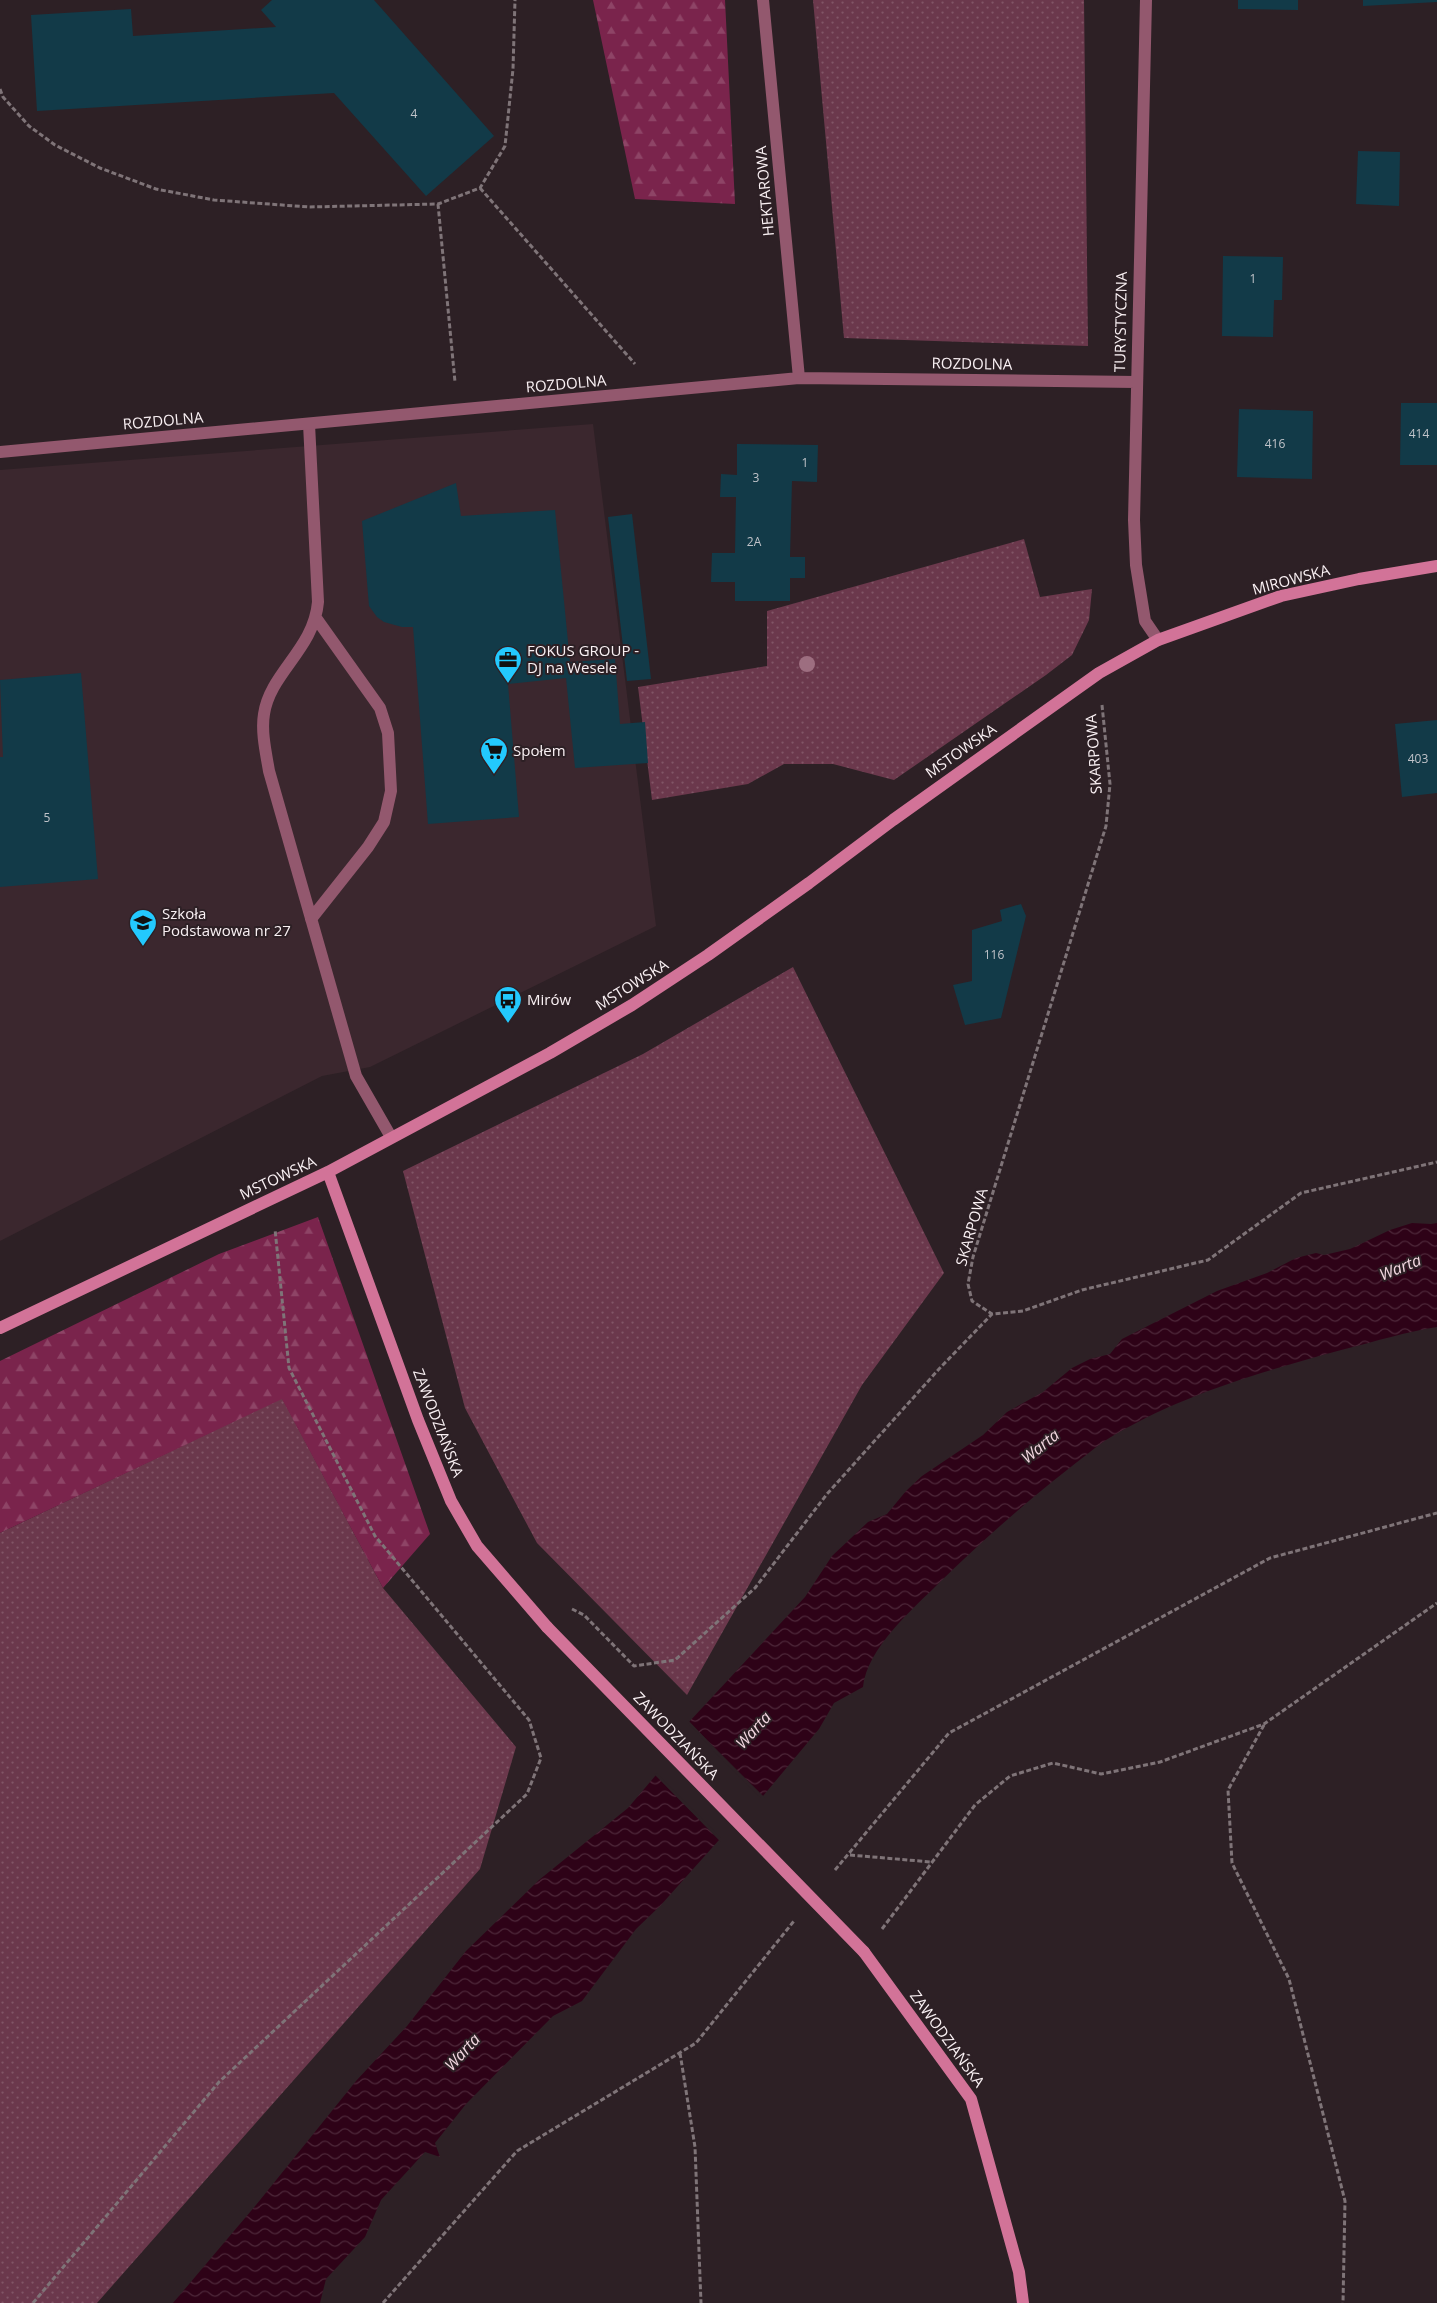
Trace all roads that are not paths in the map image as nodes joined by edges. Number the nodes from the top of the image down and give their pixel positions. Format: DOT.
graph roads {
  1 [pos="763,0"];
  2 [pos="1146,0"];
  3 [pos="799,378"];
  4 [pos="1136,382"];
  5 [pos="309,424"];
  6 [pos="0,452"];
  7 [pos="1437,566"];
  8 [pos="316,618"];
  9 [pos="1158,640"];
  10 [pos="311,919"];
  11 [pos="390,1138"];
  12 [pos="328,1172"];
  13 [pos="0,1328"];
  14 [pos="1023,2303"];
  1 -- 3 [label="street, HEKTAROWA"];
  2 -- 4 [label="street, TURYSTYCZNA"];
  3 -- 4 [label="street, ROZDOLNA"];
  3 -- 5 [label="street, ROZDOLNA"];
  4 -- 9 [label="street, TURYSTYCZNA"];
  5 -- 6 [label="street, ROZDOLNA"];
  5 -- 8 [label="street"];
  7 -- 9 [label="street, MIROWSKA"];
  8 -- 10 [label="street"];
  8 -- 10 [label="street"];
  9 -- 11 [label="street, MSTOWSKA"];
  10 -- 11 [label="street"];
  11 -- 12 [label="street, MSTOWSKA"];
  12 -- 13 [label="street, MSTOWSKA"];
  12 -- 14 [label="street, ZAWODZIAŃSKA, bridge"];
}
